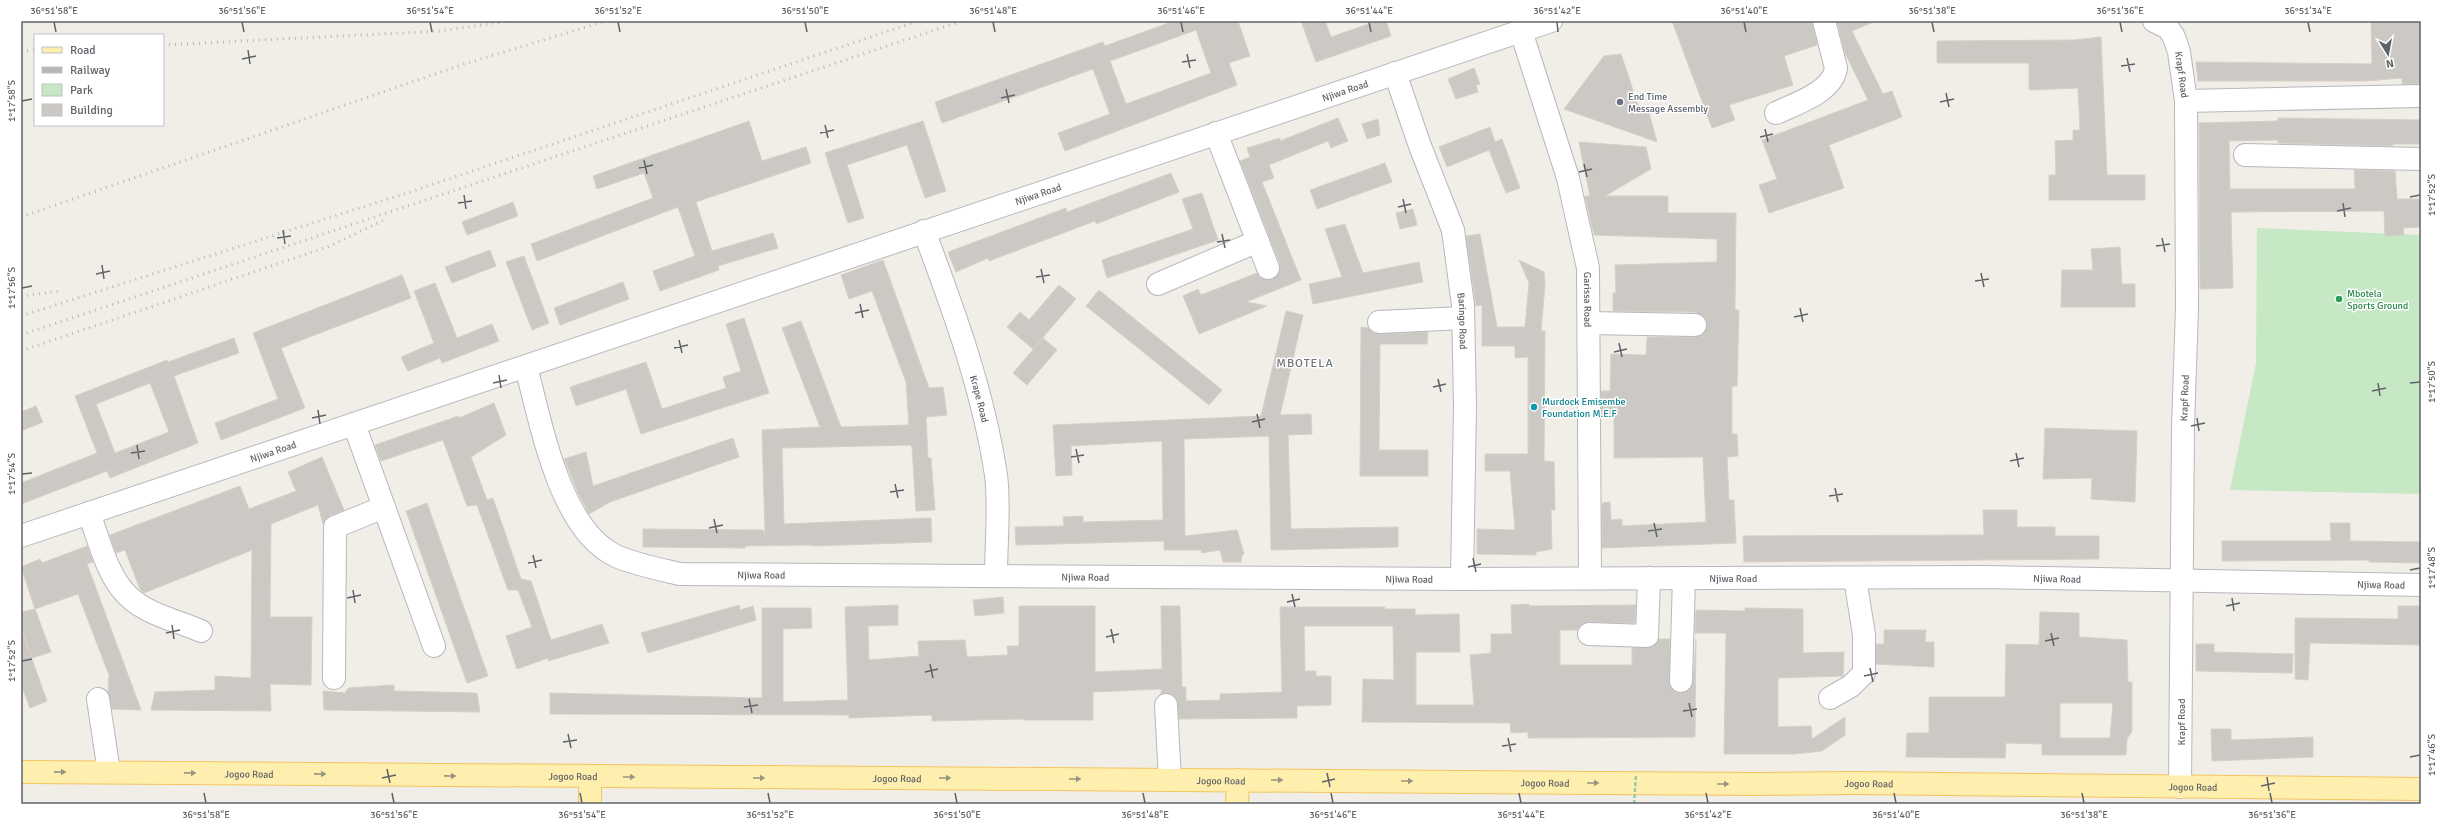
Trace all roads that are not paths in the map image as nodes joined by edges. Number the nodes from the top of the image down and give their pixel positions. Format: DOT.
graph roads {
  1 [pos="1551,21"];
  2 [pos="1824,21"];
  3 [pos="2154,21"];
  4 [pos="1521,31"];
  5 [pos="1395,73"];
  6 [pos="2421,96"];
  7 [pos="2186,101"];
  8 [pos="1776,113"];
  9 [pos="1216,133"];
  10 [pos="2245,155"];
  11 [pos="2421,159"];
  12 [pos="924,231"];
  13 [pos="1258,241"];
  14 [pos="1268,268"];
  15 [pos="1158,284"];
  16 [pos="1463,318"];
  17 [pos="1379,322"];
  18 [pos="1589,323"];
  19 [pos="1695,325"];
  20 [pos="526,367"];
  21 [pos="354,424"];
  22 [pos="384,507"];
  23 [pos="89,513"];
  24 [pos="21,536"];
  25 [pos="996,575"];
  26 [pos="1590,577"];
  27 [pos="1649,578"];
  28 [pos="1684,578"];
  29 [pos="1855,578"];
  30 [pos="1462,579"];
  31 [pos="2181,581"];
  32 [pos="2421,585"];
  33 [pos="200,631"];
  34 [pos="1589,634"];
  35 [pos="434,646"];
  36 [pos="334,678"];
  37 [pos="1681,681"];
  38 [pos="1830,698"];
  39 [pos="98,699"];
  40 [pos="1166,705"];
  41 [pos="21,772"];
  42 [pos="109,772"];
  43 [pos="590,777"];
  44 [pos="1170,780"];
  45 [pos="1238,780"];
  46 [pos="2180,787"];
  47 [pos="2421,789"];
  48 [pos="590,804"];
  49 [pos="1237,804"];
  1 -- 4 [label="street, Njiwa Road"];
  2 -- 8 [label="street"];
  3 -- 7 [label="street, Krapf Road"];
  4 -- 5 [label="street, Njiwa Road"];
  4 -- 18 [label="street, Garissa Road"];
  5 -- 9 [label="street, Njiwa Road"];
  5 -- 16 [label="street, Baringo Road"];
  6 -- 7 [label="street"];
  7 -- 31 [label="street, Krapf Road"];
  9 -- 12 [label="street, Njiwa Road"];
  9 -- 13 [label="street"];
  10 -- 11 [label="street"];
  12 -- 20 [label="street, Njiwa Road"];
  12 -- 25 [label="street, Krape Road"];
  13 -- 14 [label="street"];
  13 -- 15 [label="street"];
  16 -- 17 [label="street"];
  16 -- 30 [label="street, Baringo Road"];
  18 -- 19 [label="street"];
  18 -- 26 [label="street, Garissa Road"];
  20 -- 21 [label="street, Njiwa Road"];
  20 -- 25 [label="street, Njiwa Road"];
  21 -- 22 [label="street"];
  21 -- 23 [label="street, Njiwa Road"];
  22 -- 35 [label="street"];
  22 -- 36 [label="street"];
  23 -- 24 [label="street, Njiwa Road"];
  23 -- 33 [label="street"];
  25 -- 30 [label="street, Njiwa Road"];
  26 -- 27 [label="street, Njiwa Road"];
  26 -- 30 [label="street, Njiwa Road"];
  27 -- 28 [label="street, Njiwa Road"];
  27 -- 34 [label="street"];
  28 -- 29 [label="street, Njiwa Road"];
  28 -- 37 [label="street"];
  29 -- 31 [label="street, Njiwa Road"];
  29 -- 38 [label="street"];
  31 -- 32 [label="street, Njiwa Road"];
  31 -- 46 [label="street, Krapf Road"];
  39 -- 42 [label="street"];
  40 -- 44 [label="street"];
  41 -- 42 [label="main road, Jogoo Road, one-way"];
  42 -- 43 [label="main road, Jogoo Road, one-way"];
  43 -- 44 [label="main road, Jogoo Road, one-way"];
  43 -- 48 [label="main road"];
  44 -- 45 [label="main road, Jogoo Road"];
  45 -- 46 [label="main road, Jogoo Road, one-way"];
  45 -- 49 [label="main road"];
  46 -- 47 [label="main road, Jogoo Road"];
}
